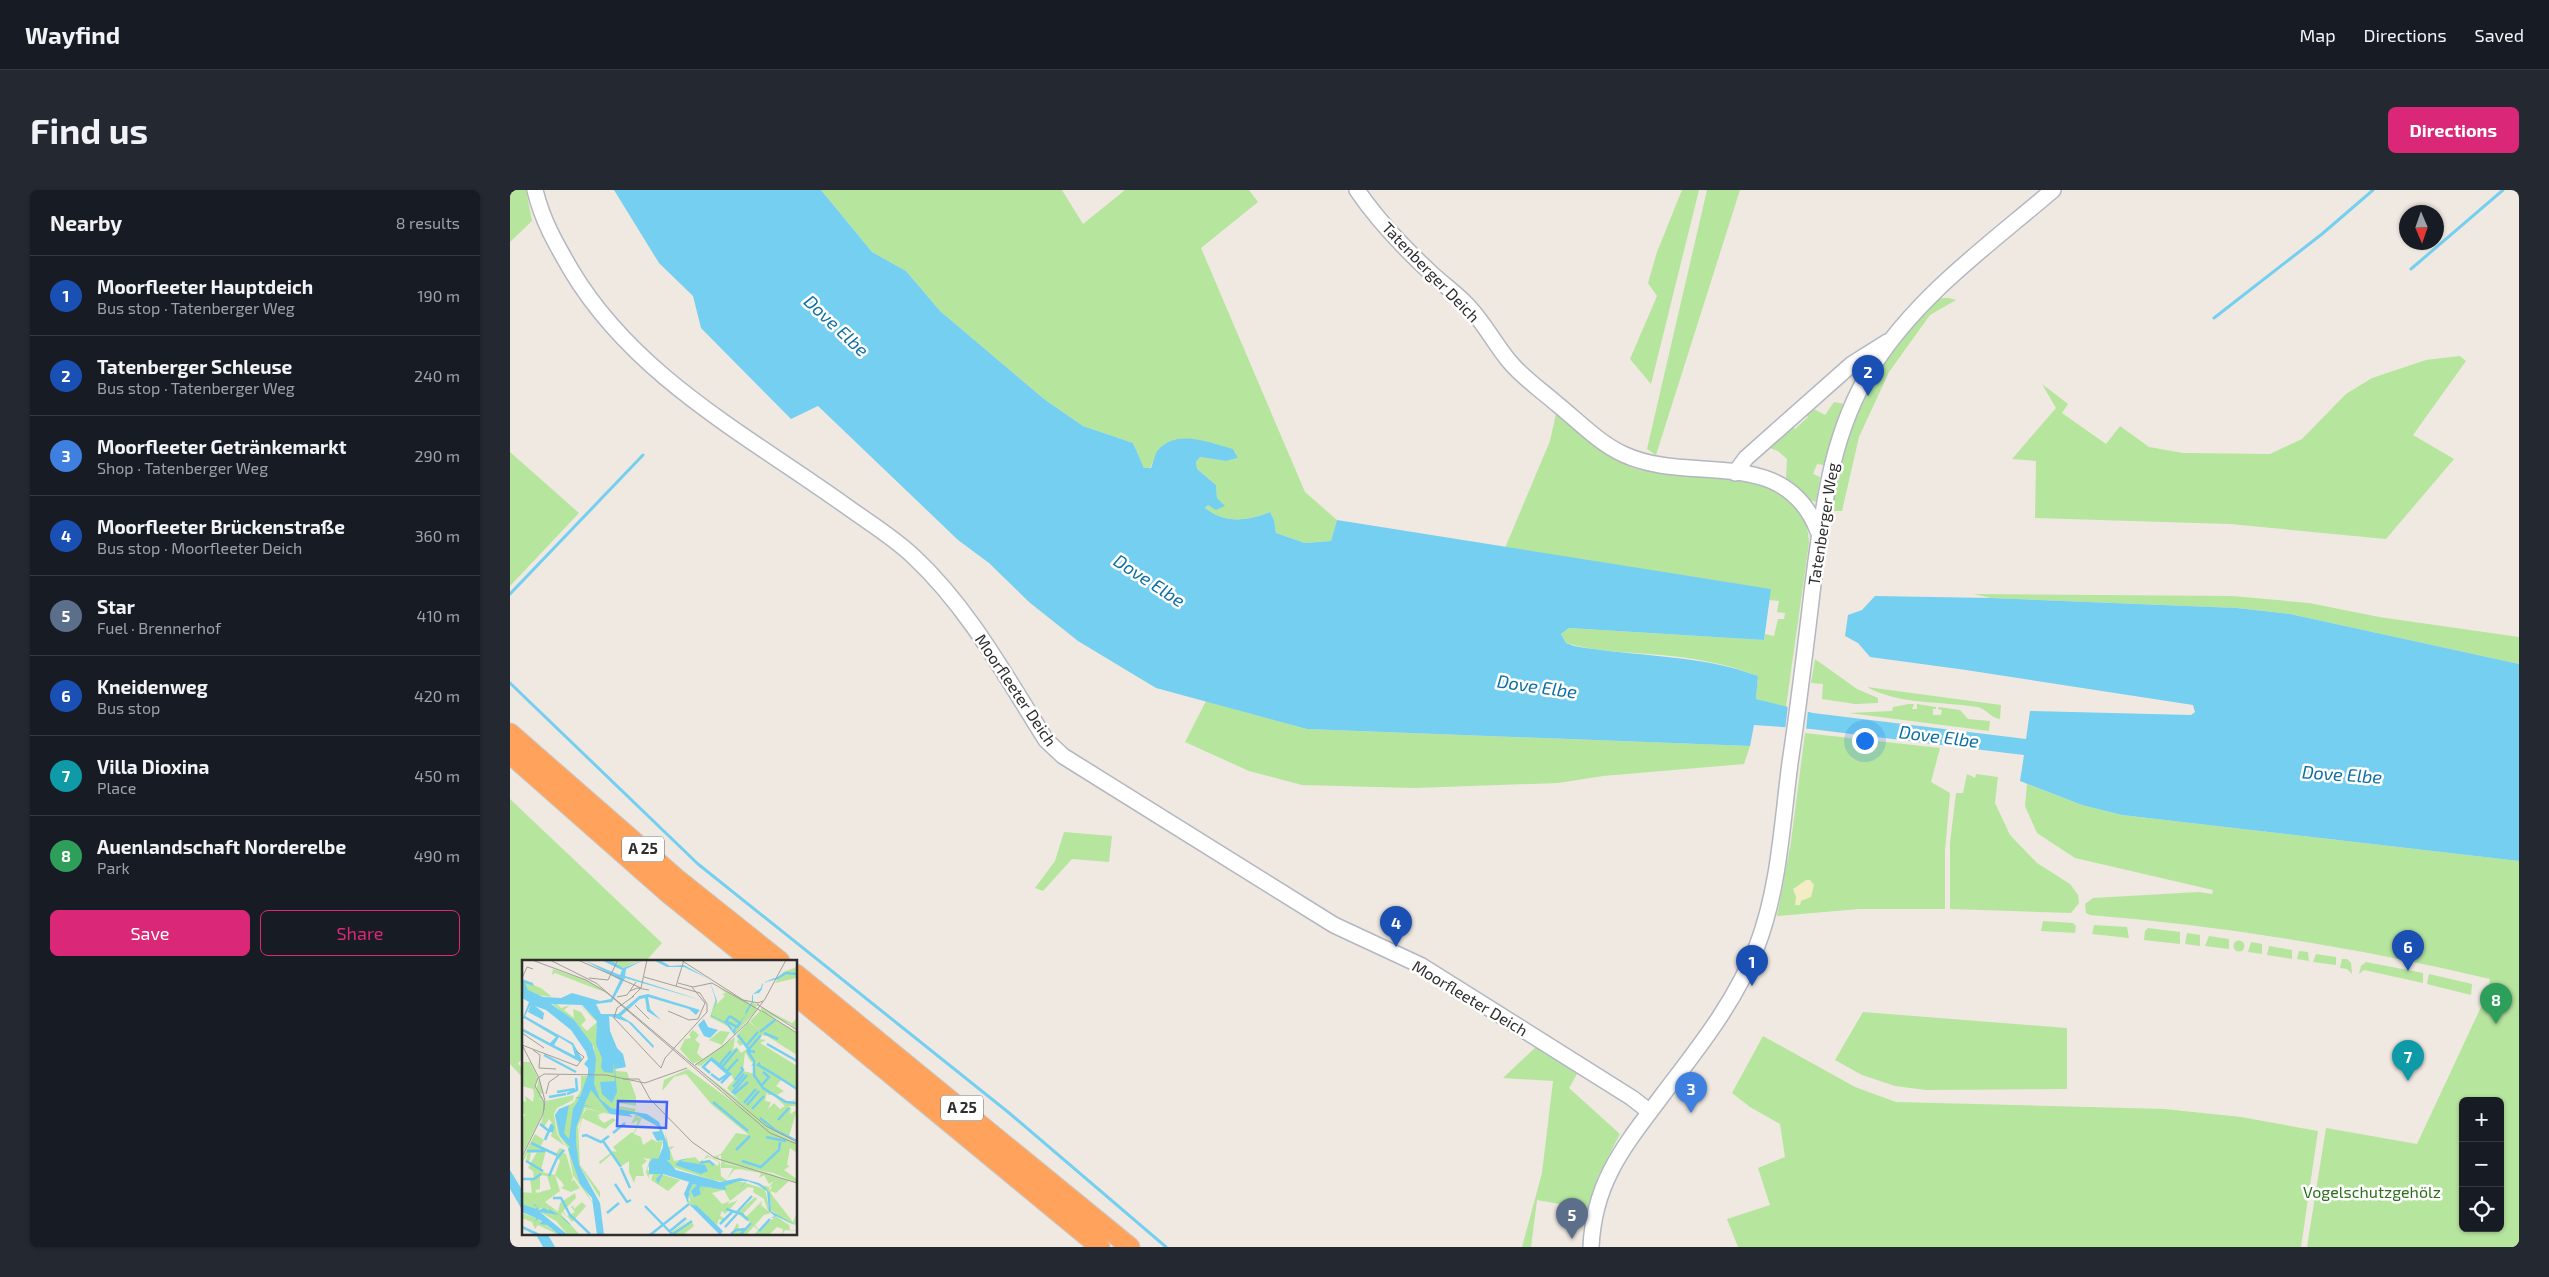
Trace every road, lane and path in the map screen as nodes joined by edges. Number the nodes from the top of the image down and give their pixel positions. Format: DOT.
graph roads {
  1 [pos="535,190"];
  2 [pos="1357,190"];
  3 [pos="2053,190"];
  4 [pos="1892,340"];
  5 [pos="1735,473"];
  6 [pos="1819,535"];
  7 [pos="510,733"];
  8 [pos="510,754"];
  9 [pos="751,960"];
  10 [pos="779,960"];
  11 [pos="798,976"];
  12 [pos="798,998"];
  13 [pos="1650,1112"];
  14 [pos="1100,1247"];
  15 [pos="1130,1247"];
  16 [pos="1591,1247"];
  1 -- 13 [label="street, Moorfleeter Deich"];
  2 -- 5 [label="street, Tatenberger Deich"];
  3 -- 4 [label="street, Tatenberger Weg"];
  4 -- 5 [label="street"];
  4 -- 6 [label="street, Tatenberger Weg"];
  5 -- 6 [label="street, Tatenberger Deich"];
  6 -- 13 [label="street, Tatenberger Weg"];
  7 -- 10 [label="highway, A 25"];
  8 -- 9 [label="highway, A 25"];
  11 -- 15 [label="highway, A 25"];
  12 -- 14 [label="highway, A 25"];
  13 -- 16 [label="street"];
}
